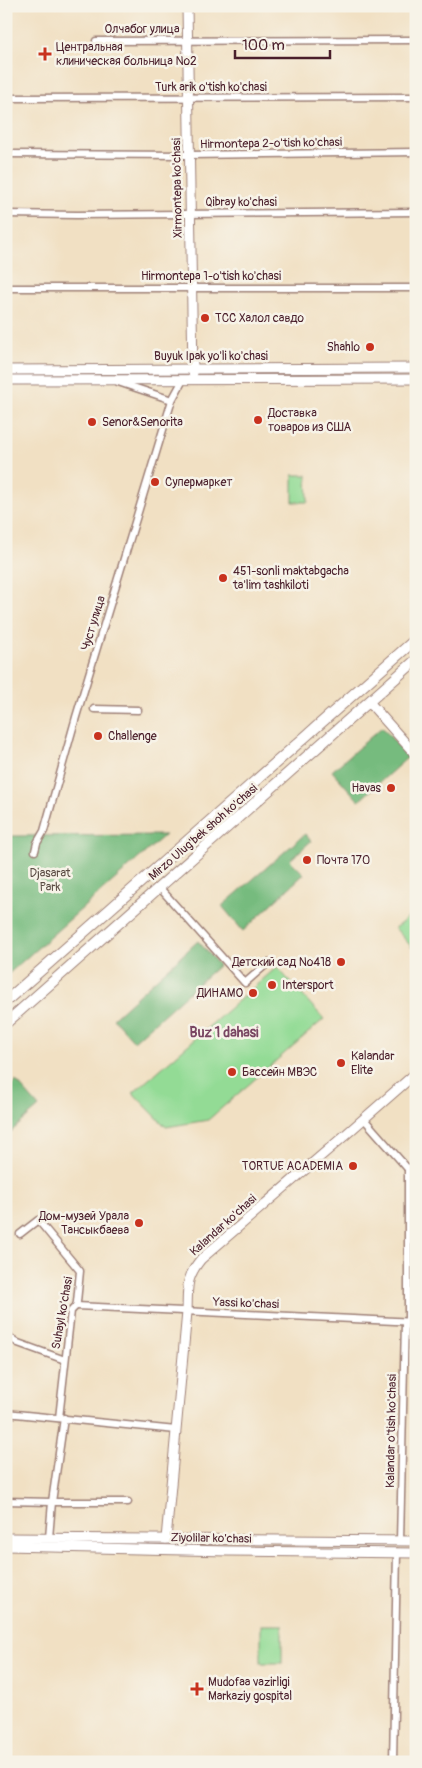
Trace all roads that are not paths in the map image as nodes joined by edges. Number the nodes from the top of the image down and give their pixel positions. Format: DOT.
graph roads {
  1 [pos="187,6"];
  2 [pos="188,40"];
  3 [pos="416,40"];
  4 [pos="96,41"];
  5 [pos="6,98"];
  6 [pos="188,98"];
  7 [pos="416,98"];
  8 [pos="416,152"];
  9 [pos="6,154"];
  10 [pos="189,154"];
  11 [pos="416,212"];
  12 [pos="6,214"];
  13 [pos="190,214"];
  14 [pos="192,287"];
  15 [pos="6,288"];
  16 [pos="416,288"];
  17 [pos="416,368"];
  18 [pos="193,369"];
  19 [pos="6,370"];
  20 [pos="416,379"];
  21 [pos="6,380"];
  22 [pos="111,380"];
  23 [pos="183,380"];
  24 [pos="195,380"];
  25 [pos="172,400"];
  26 [pos="416,639"];
  27 [pos="416,660"];
  28 [pos="369,702"];
  29 [pos="94,709"];
  30 [pos="138,710"];
  31 [pos="322,722"];
  32 [pos="332,734"];
  33 [pos="416,755"];
  34 [pos="35,851"];
  35 [pos="159,888"];
  36 [pos="269,962"];
  37 [pos="6,1001"];
  38 [pos="6,1023"];
  39 [pos="416,1073"];
  40 [pos="364,1119"];
  41 [pos="416,1163"];
  42 [pos="408,1169"];
  43 [pos="20,1234"];
  44 [pos="6,1302"];
  45 [pos="76,1306"];
  46 [pos="6,1309"];
  47 [pos="187,1312"];
  48 [pos="407,1322"];
  49 [pos="416,1322"];
  50 [pos="6,1335"];
  51 [pos="65,1360"];
  52 [pos="6,1412"];
  53 [pos="62,1418"];
  54 [pos="176,1430"];
  55 [pos="6,1501"];
  56 [pos="52,1502"];
  57 [pos="128,1502"];
  58 [pos="6,1538"];
  59 [pos="49,1538"];
  60 [pos="73,1538"];
  61 [pos="166,1539"];
  62 [pos="347,1540"];
  63 [pos="400,1541"];
  64 [pos="416,1541"];
  65 [pos="6,1546"];
  66 [pos="72,1548"];
  67 [pos="166,1550"];
  68 [pos="347,1552"];
  69 [pos="398,1552"];
  70 [pos="416,1553"];
  71 [pos="393,1762"];
  1 -- 2 [label="main road, Xirmontepa ko'chasi"];
  2 -- 3 [label="street, Олчабог улица"];
  2 -- 4 [label="street, Олчабог улица"];
  2 -- 6 [label="main road, Xirmontepa ko'chasi"];
  5 -- 6 [label="street, Turk arik o'tish ko'chasi"];
  6 -- 7 [label="street, Turk arik o'tish ko'chasi"];
  6 -- 10 [label="main road, Xirmontepa ko'chasi"];
  8 -- 10 [label="street, Hirmontepa 2-o'tish ko'chasi"];
  9 -- 10 [label="street, Hirmontepa 2-o'tish ko'chasi"];
  10 -- 13 [label="main road, Xirmontepa ko'chasi"];
  11 -- 13 [label="street, Qibray ko'chasi"];
  12 -- 13 [label="street, Qibray ko'chasi"];
  13 -- 14 [label="main road, Xirmontepa ko'chasi"];
  14 -- 15 [label="street, Hirmontepa 1-o'tish ko'chasi"];
  14 -- 16 [label="street, Hirmontepa 1-o'tish ko'chasi"];
  14 -- 18 [label="main road, Xirmontepa ko'chasi"];
  17 -- 18 [label="main road, Buyuk Ipak yo'li ko'chasi"];
  18 -- 19 [label="main road, Buyuk Ipak yo'li ko'chasi"];
  18 -- 23 [label="main road"];
  18 -- 24 [label="main road, Xirmontepa ko'chasi"];
  20 -- 24 [label="main road, Buyuk Ipak yo'li ko'chasi"];
  21 -- 22 [label="main road, Buyuk Ipak yo'li ko'chasi"];
  22 -- 23 [label="main road, Buyuk Ipak yo'li ko'chasi"];
  22 -- 25 [label="street"];
  23 -- 24 [label="main road, Buyuk Ipak yo'li ko'chasi"];
  23 -- 25 [label="street, Чуст улица"];
  25 -- 34 [label="street, Чуст улица"];
  26 -- 31 [label="main road, Mirzo Ulug'bek shoh ko'chasi"];
  27 -- 28 [label="main road, Mirzo Ulug'bek shoh ko'chasi"];
  28 -- 32 [label="main road, Mirzo Ulug'bek shoh ko'chasi"];
  28 -- 33 [label="main road"];
  29 -- 30 [label="street"];
  31 -- 32 [label="main road"];
  31 -- 37 [label="main road, Mirzo Ulug'bek shoh ko'chasi"];
  32 -- 35 [label="main road, Mirzo Ulug'bek shoh ko'chasi"];
  35 -- 36 [label="street"];
  35 -- 38 [label="main road, Mirzo Ulug'bek shoh ko'chasi"];
  39 -- 40 [label="main road, Kalandar ko'chasi"];
  40 -- 42 [label="street"];
  40 -- 47 [label="main road, Kalandar ko'chasi"];
  41 -- 42 [label="street"];
  42 -- 48 [label="street, Kalandar o'tish ko'chasi"];
  43 -- 45 [label="street, Suhayl ko'chasi"];
  44 -- 46 [label="street"];
  45 -- 47 [label="street, Yassi ko'chasi"];
  45 -- 51 [label="street, Suhayl ko'chasi"];
  47 -- 48 [label="street, Yassi ko'chasi"];
  47 -- 54 [label="main road, Kalandar ko'chasi"];
  48 -- 49 [label="street, Yassi ko'chasi"];
  48 -- 63 [label="street, Kalandar o'tish ko'chasi"];
  50 -- 51 [label="street"];
  51 -- 53 [label="street, Suhayl ko'chasi"];
  52 -- 53 [label="street"];
  53 -- 54 [label="street"];
  53 -- 56 [label="street, Suhayl ko'chasi"];
  54 -- 61 [label="main road, Kalandar ko'chasi"];
  55 -- 56 [label="street"];
  56 -- 57 [label="street"];
  56 -- 59 [label="street, Suhayl ko'chasi"];
  58 -- 59 [label="main road, Ziyolilar ko'chasi"];
  59 -- 60 [label="main road, Ziyolilar ko'chasi"];
  60 -- 61 [label="main road, Ziyolilar ko'chasi"];
  60 -- 66 [label="main road"];
  61 -- 62 [label="main road, Ziyolilar ko'chasi"];
  61 -- 67 [label="street, Kalandar ko'chasi"];
  62 -- 63 [label="main road, Ziyolilar ko'chasi"];
  62 -- 68 [label="main road"];
  63 -- 64 [label="main road, Ziyolilar ko'chasi"];
  65 -- 66 [label="main road, Ziyolilar ko'chasi"];
  66 -- 67 [label="main road, Ziyolilar ko'chasi"];
  67 -- 68 [label="main road, Ziyolilar ko'chasi"];
  68 -- 69 [label="main road, Ziyolilar ko'chasi"];
  69 -- 70 [label="main road, Ziyolilar ko'chasi"];
  69 -- 71 [label="street"];
}
